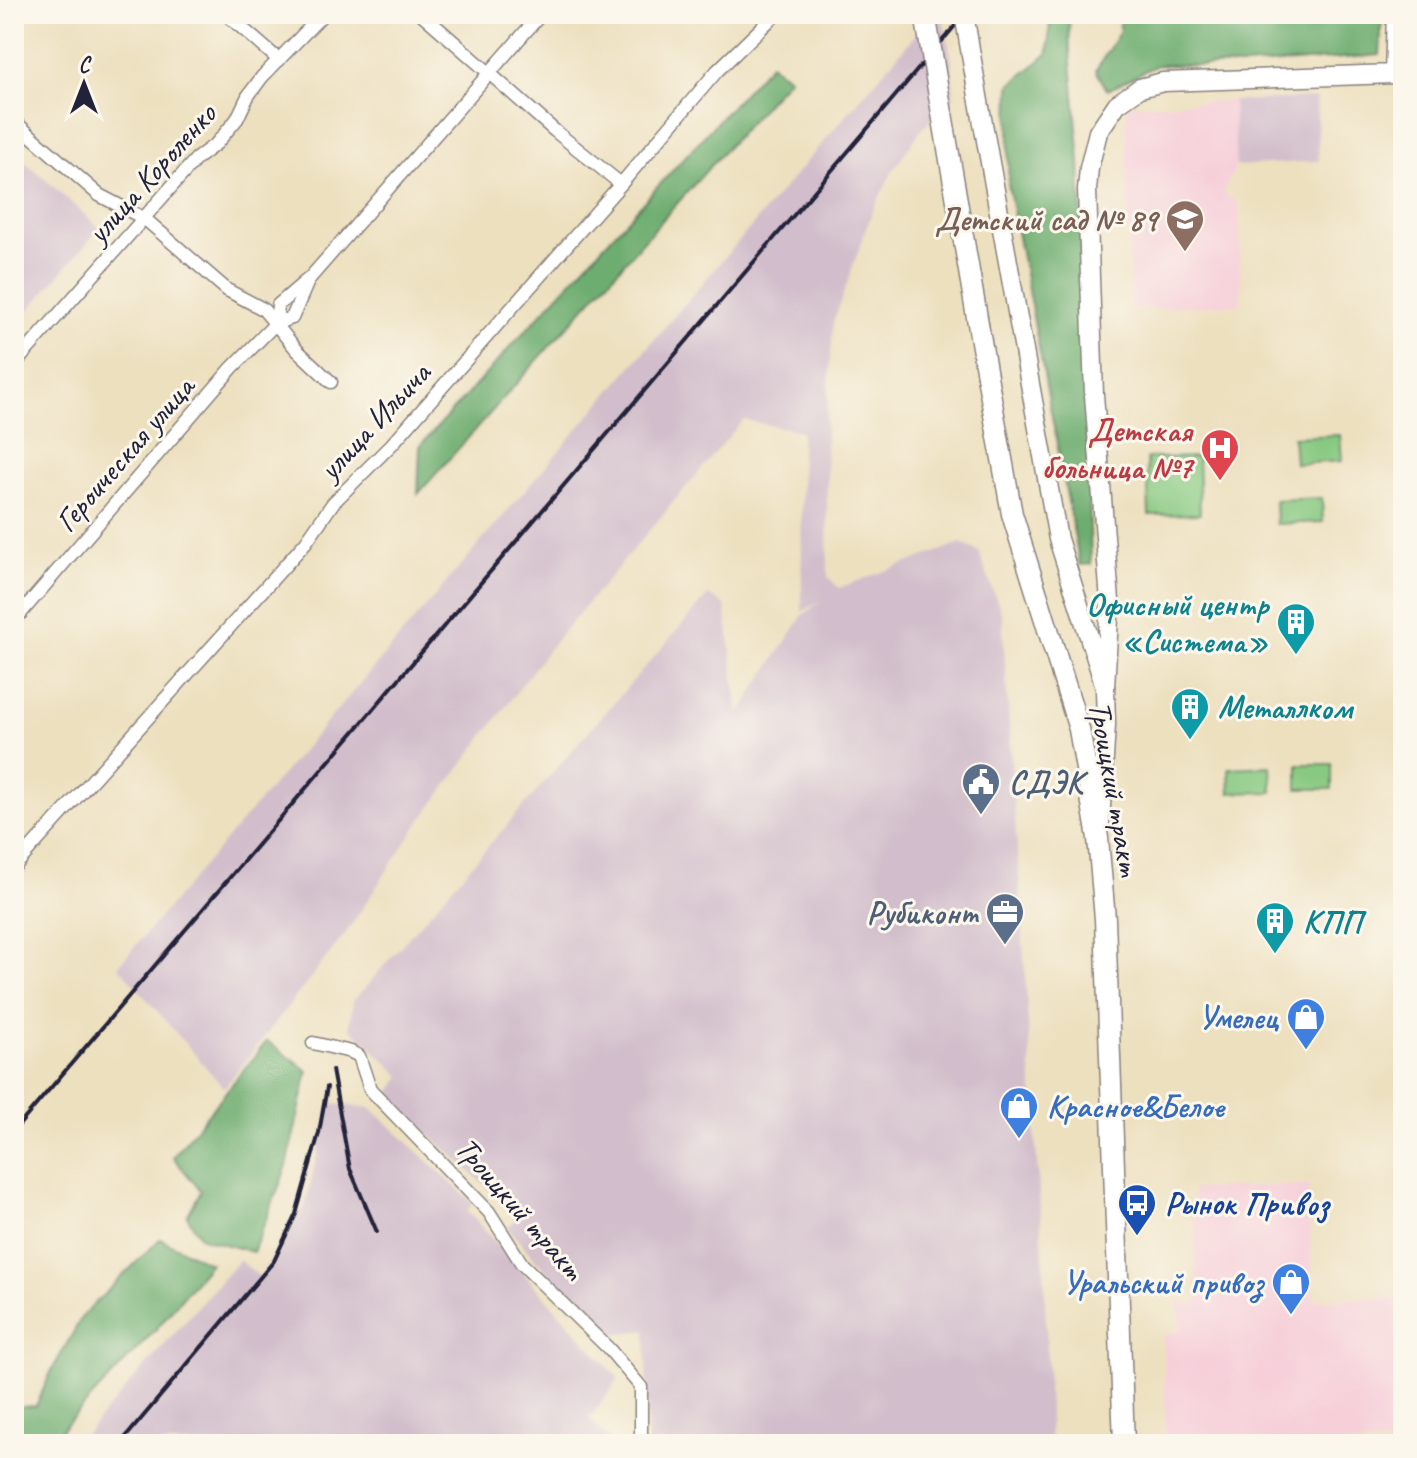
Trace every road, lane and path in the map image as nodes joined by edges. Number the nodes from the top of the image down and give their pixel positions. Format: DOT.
graph roads {
  1 [pos="226,14"];
  2 [pos="323,14"];
  3 [pos="422,14"];
  4 [pos="541,14"];
  5 [pos="776,14"];
  6 [pos="925,14"];
  7 [pos="964,14"];
  8 [pos="1396,14"];
  9 [pos="279,60"];
  10 [pos="490,73"];
  11 [pos="1399,73"];
  12 [pos="14,121"];
  13 [pos="621,184"];
  14 [pos="145,219"];
  15 [pos="276,323"];
  16 [pos="14,365"];
  17 [pos="331,382"];
  18 [pos="1110,601"];
  19 [pos="1077,603"];
  20 [pos="14,621"];
  21 [pos="1105,687"];
  22 [pos="1098,838"];
  23 [pos="14,867"];
  24 [pos="313,1043"];
  25 [pos="641,1444"];
  26 [pos="1124,1444"];
  1 -- 9 [label="street"];
  2 -- 9 [label="street, улица Короленко"];
  3 -- 10 [label="street"];
  4 -- 10 [label="street, Героическая улица"];
  5 -- 13 [label="street, улица Ильича"];
  6 -- 22 [label="main road, Троицкий тракт, bridge"];
  7 -- 19 [label="street, bridge"];
  8 -- 11 [label="street"];
  9 -- 14 [label="street, улица Короленко"];
  10 -- 13 [label="street"];
  10 -- 15 [label="street, Героическая улица"];
  11 -- 18 [label="street"];
  12 -- 14 [label="street"];
  13 -- 23 [label="street, улица Ильича"];
  14 -- 15 [label="street"];
  14 -- 16 [label="street, улица Короленко"];
  15 -- 17 [label="street"];
  15 -- 20 [label="street, Героическая улица"];
  18 -- 19 [label="street"];
  18 -- 21 [label="street"];
  19 -- 21 [label="street"];
  21 -- 22 [label="street"];
  22 -- 26 [label="main road, Троицкий тракт"];
  24 -- 25 [label="street, Троицкий тракт"];
}
